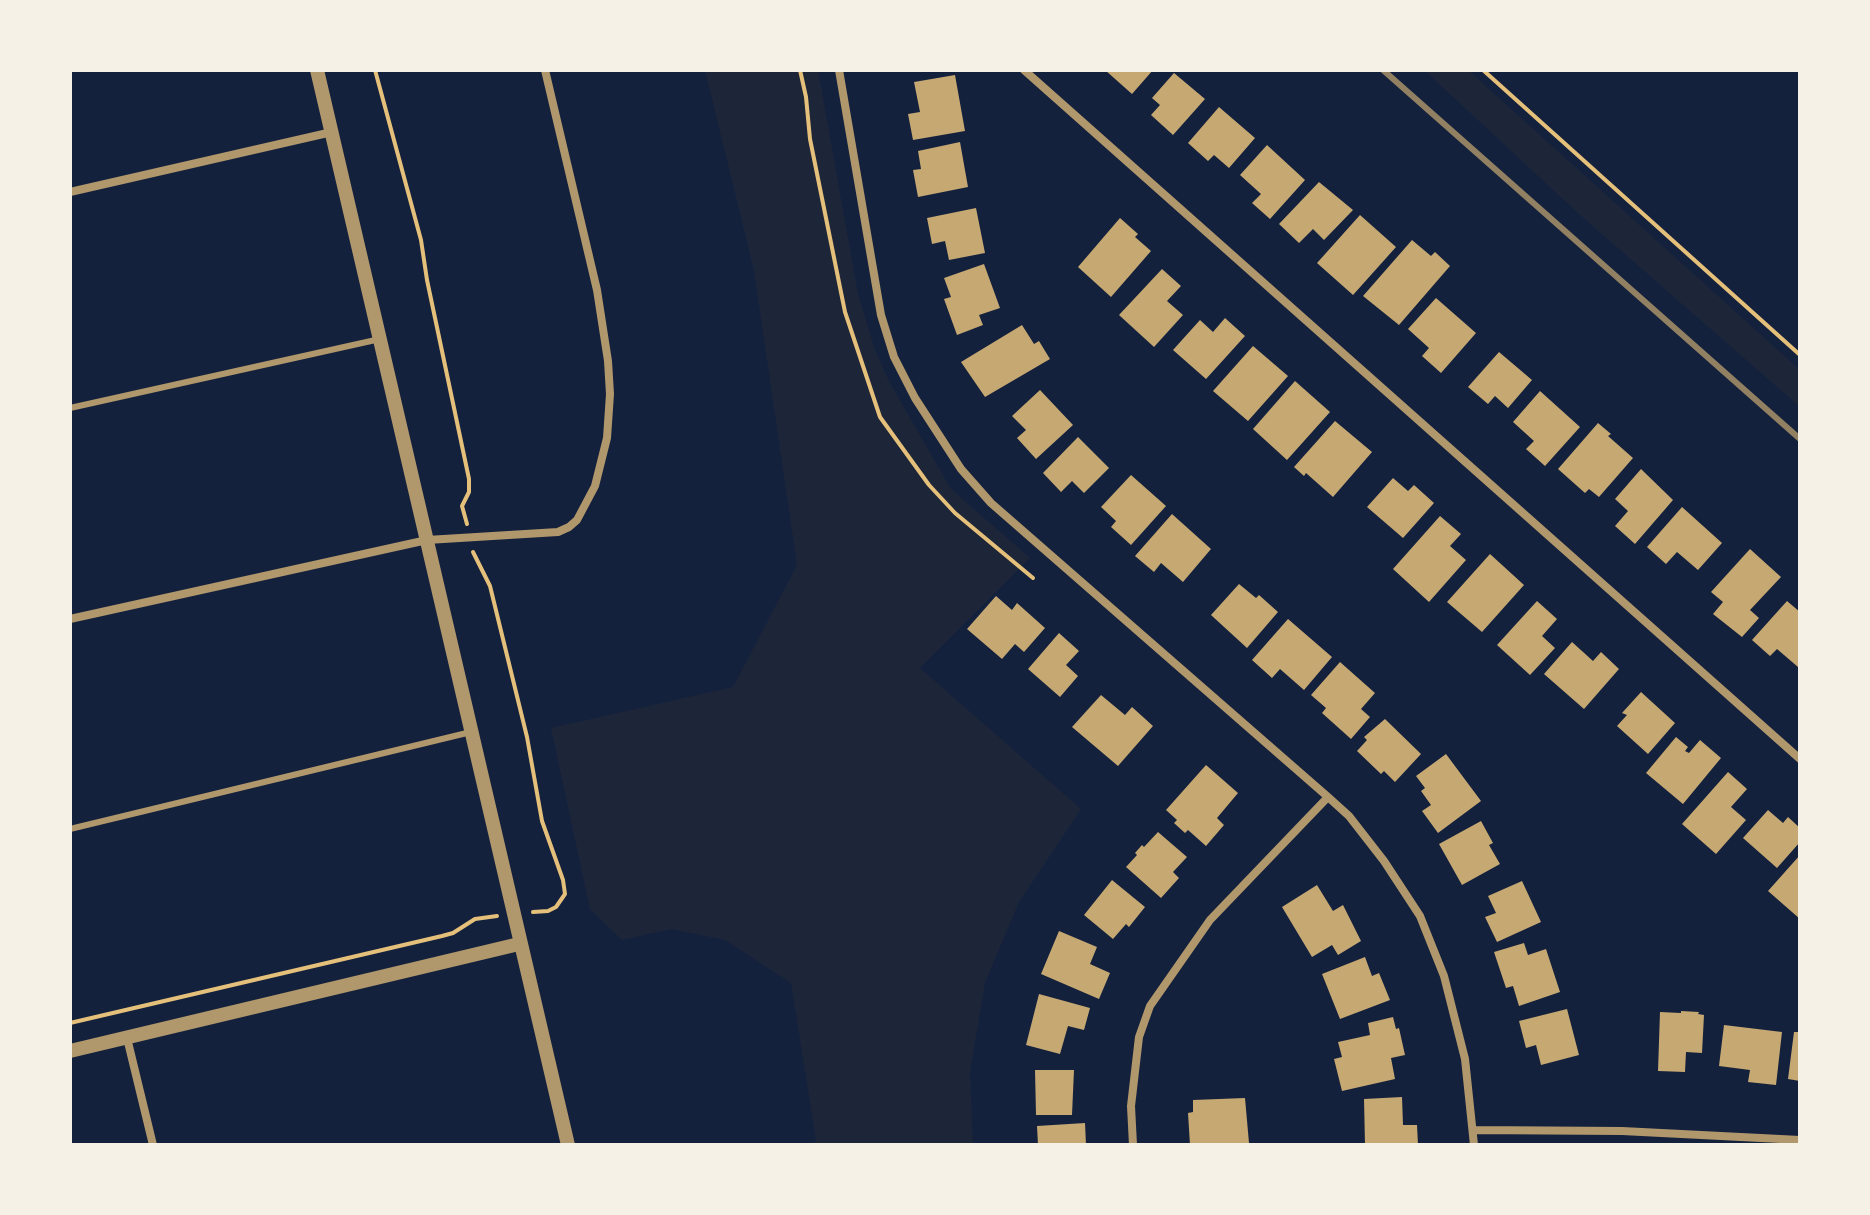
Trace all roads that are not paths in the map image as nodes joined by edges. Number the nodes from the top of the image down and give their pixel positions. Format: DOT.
graph roads {
  1 [pos="317,70"];
  2 [pos="545,70"];
  3 [pos="839,70"];
  4 [pos="1024,70"];
  5 [pos="332,132"];
  6 [pos="70,192"];
  7 [pos="380,339"];
  8 [pos="70,408"];
  9 [pos="427,540"];
  10 [pos="70,619"];
  11 [pos="471,732"];
  12 [pos="1800,759"];
  13 [pos="1328,797"];
  14 [pos="70,829"];
  15 [pos="519,944"];
  16 [pos="127,1038"];
  17 [pos="70,1051"];
  18 [pos="1473,1130"];
  19 [pos="1800,1140"];
  20 [pos="153,1145"];
  21 [pos="568,1145"];
  22 [pos="1133,1145"];
  23 [pos="1474,1145"];
  1 -- 5 [label="street"];
  2 -- 9 [label="street"];
  3 -- 13 [label="street"];
  4 -- 12 [label="street"];
  5 -- 6 [label="street"];
  5 -- 7 [label="street"];
  7 -- 8 [label="lane"];
  7 -- 9 [label="street"];
  9 -- 10 [label="street"];
  9 -- 11 [label="street"];
  11 -- 14 [label="lane"];
  11 -- 15 [label="street"];
  13 -- 18 [label="street"];
  13 -- 22 [label="street"];
  15 -- 16 [label="street"];
  15 -- 21 [label="street"];
  16 -- 17 [label="street"];
  16 -- 20 [label="street"];
  18 -- 19 [label="street"];
  18 -- 23 [label="street"];
}
